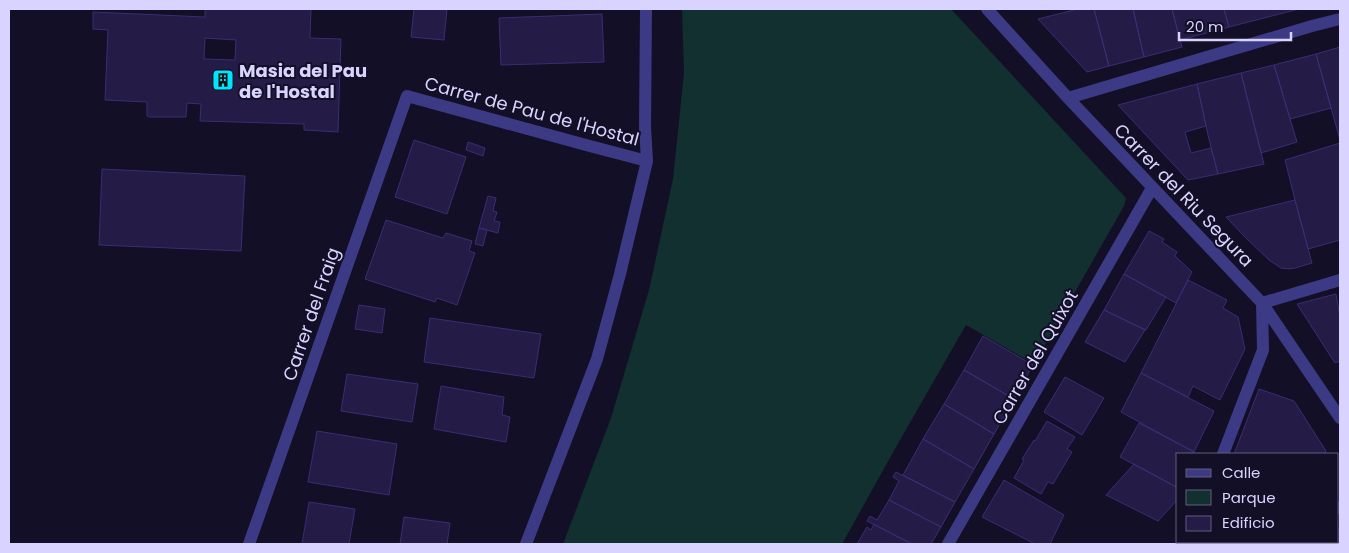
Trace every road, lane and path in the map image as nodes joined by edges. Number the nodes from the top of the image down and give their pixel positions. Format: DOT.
graph roads {
  1 [pos="646,9"];
  2 [pos="987,9"];
  3 [pos="1340,19"];
  4 [pos="407,96"];
  5 [pos="1068,98"];
  6 [pos="647,161"];
  7 [pos="1152,188"];
  8 [pos="1340,280"];
  9 [pos="1262,303"];
  10 [pos="1340,418"];
  11 [pos="1223,453"];
  12 [pos="249,544"];
  13 [pos="526,544"];
  14 [pos="948,544"];
  1 -- 6 [label="street"];
  2 -- 5 [label="street, Carrer del Riu Segura"];
  3 -- 5 [label="street"];
  4 -- 6 [label="street, Carrer de Pau de l'Hostal"];
  4 -- 12 [label="street, Carrer del Fraig"];
  5 -- 7 [label="street, Carrer del Riu Segura"];
  6 -- 13 [label="street"];
  7 -- 9 [label="street, Carrer del Riu Segura"];
  7 -- 14 [label="street, Carrer del Quixot"];
  8 -- 9 [label="street"];
  9 -- 10 [label="street, Carrer del Riu Segura"];
  9 -- 11 [label="street"];
}
